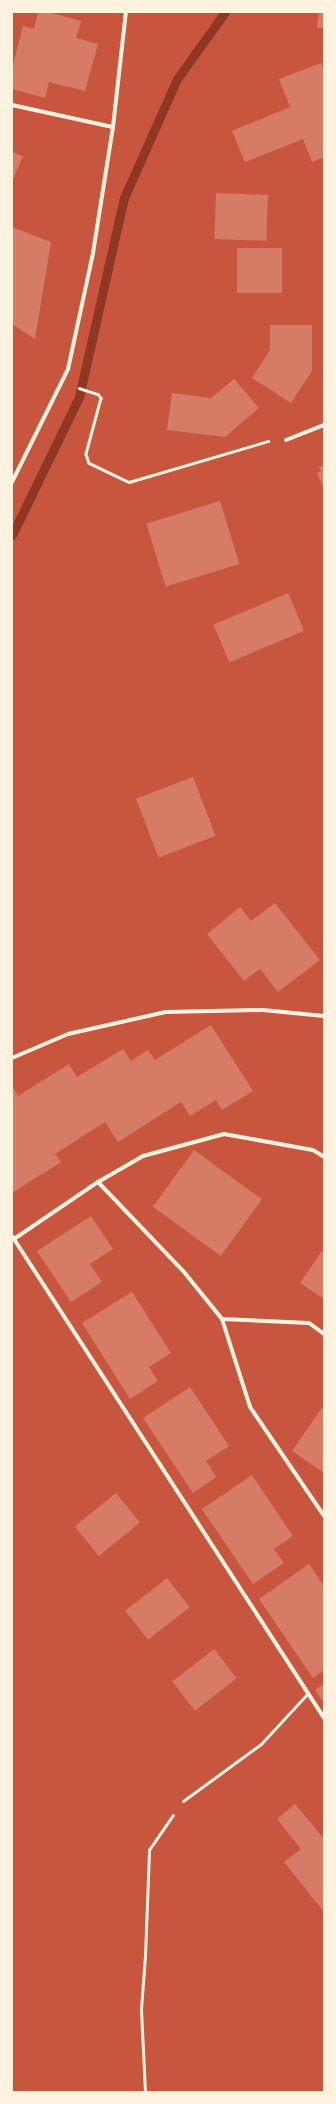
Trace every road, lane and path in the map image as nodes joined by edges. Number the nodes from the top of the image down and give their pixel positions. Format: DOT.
graph roads {
  1 [pos="126,12"];
  2 [pos="12,105"];
  3 [pos="113,127"];
  4 [pos="77,388"];
  5 [pos="324,425"];
  6 [pos="286,440"];
  7 [pos="12,482"];
  8 [pos="324,1016"];
  9 [pos="12,1058"];
  10 [pos="324,1157"];
  11 [pos="98,1182"];
  12 [pos="13,1237"];
  13 [pos="222,1319"];
  14 [pos="324,1334"];
  15 [pos="324,1516"];
  16 [pos="308,1693"];
  17 [pos="324,1718"];
  18 [pos="183,1801"];
  19 [pos="145,2092"];
  1 -- 3 [label="street"];
  2 -- 3 [label="street"];
  3 -- 7 [label="street"];
  4 -- 6 [label="path"];
  5 -- 6 [label="street"];
  8 -- 9 [label="street"];
  10 -- 11 [label="street"];
  11 -- 12 [label="street"];
  11 -- 13 [label="street"];
  12 -- 16 [label="street"];
  13 -- 14 [label="street"];
  13 -- 15 [label="street"];
  16 -- 17 [label="street"];
  16 -- 18 [label="lane"];
  18 -- 19 [label="path"];
}
